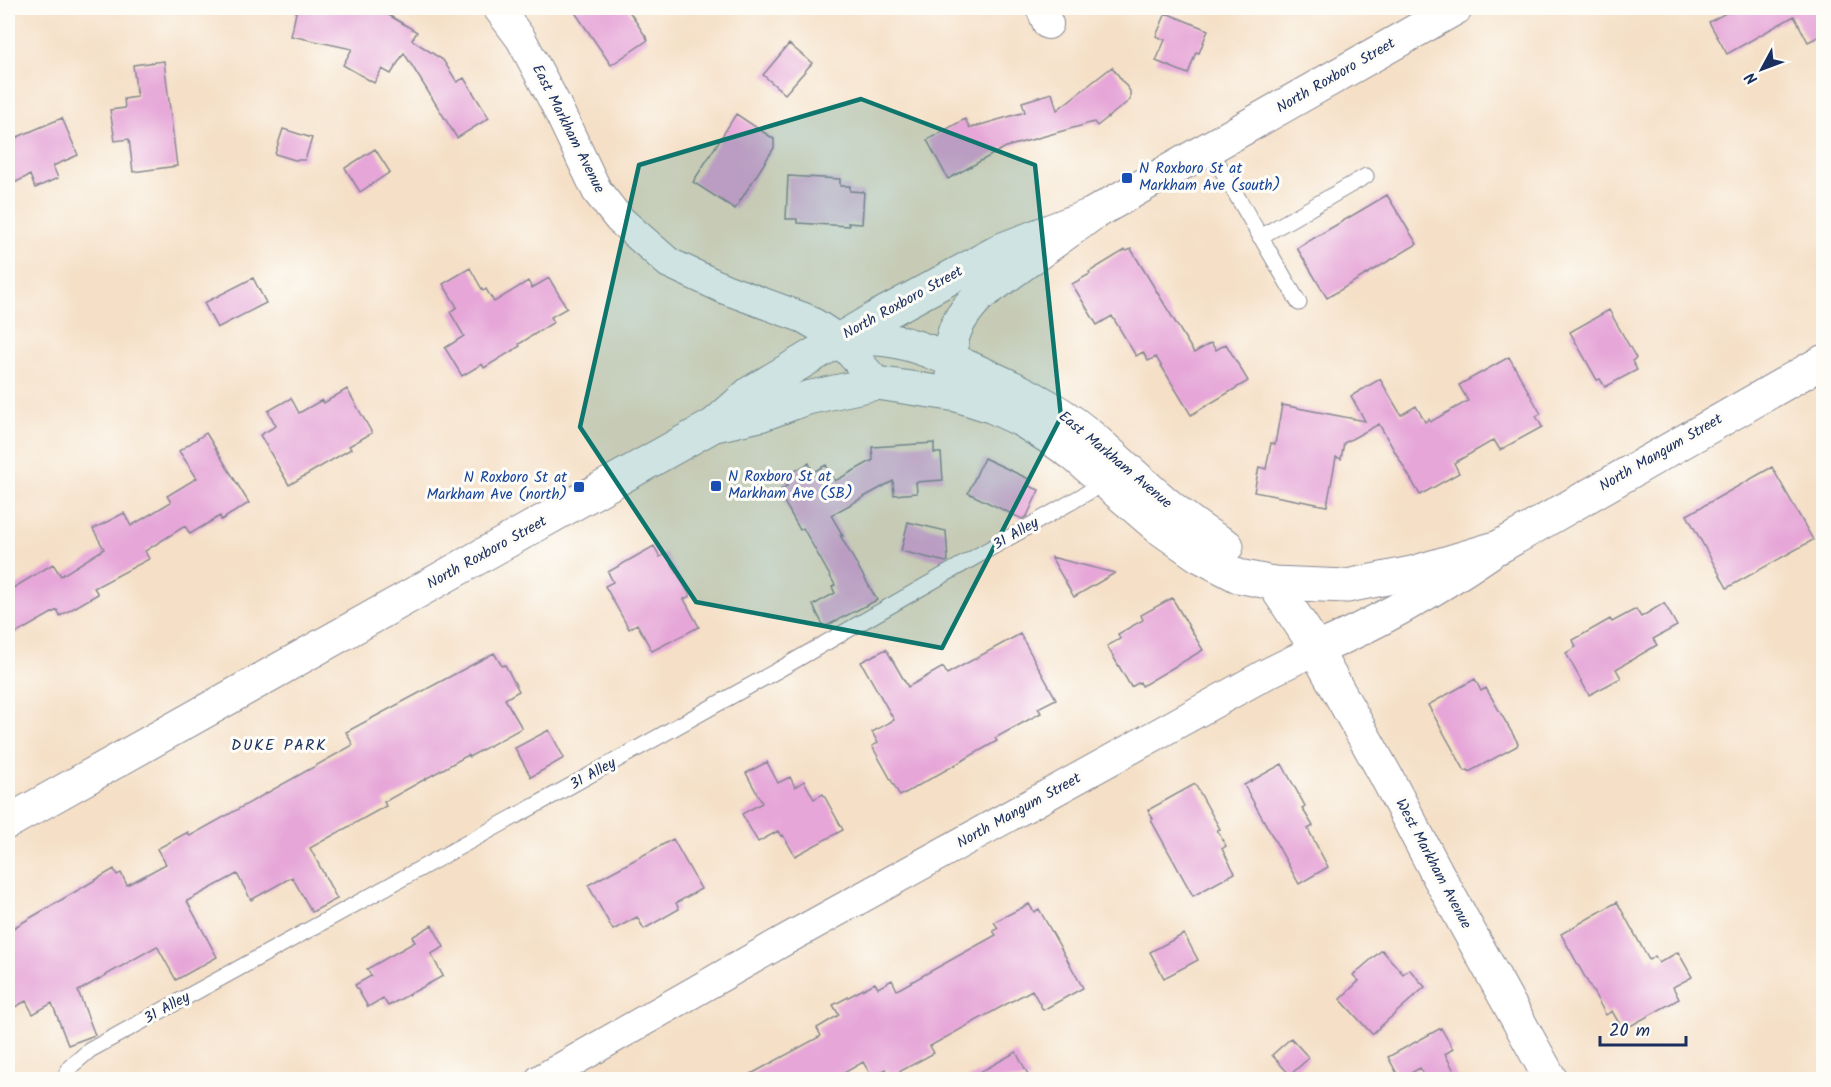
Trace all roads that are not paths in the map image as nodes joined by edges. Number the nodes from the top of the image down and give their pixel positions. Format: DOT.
graph roads {
  1 [pos="498,8"];
  2 [pos="1456,8"];
  3 [pos="1209,148"];
  4 [pos="1366,176"];
  5 [pos="1091,215"];
  6 [pos="1260,237"];
  7 [pos="1299,303"];
  8 [pos="838,339"];
  9 [pos="950,359"];
  10 [pos="1824,361"];
  11 [pos="877,383"];
  12 [pos="957,395"];
  13 [pos="714,425"];
  14 [pos="1114,473"];
  15 [pos="1499,547"];
  16 [pos="1273,583"];
  17 [pos="1315,650"];
  18 [pos="8,822"];
  19 [pos="63,1080"];
  20 [pos="540,1080"];
  21 [pos="1551,1080"];
  1 -- 8 [label="street, East Markham Avenue"];
  2 -- 3 [label="main road, North Roxboro Street"];
  3 -- 5 [label="main road, North Roxboro Street"];
  3 -- 6 [label="lane"];
  4 -- 6 [label="lane"];
  5 -- 8 [label="main road, North Roxboro Street"];
  5 -- 9 [label="main road, North Roxboro Street"];
  6 -- 7 [label="lane"];
  8 -- 9 [label="main road, East Markham Avenue"];
  8 -- 11 [label="street, East Markham Avenue"];
  8 -- 13 [label="main road, North Roxboro Street"];
  9 -- 12 [label="main road, North Roxboro Street"];
  9 -- 14 [label="main road, East Markham Avenue"];
  10 -- 15 [label="main road, North Mangum Street"];
  11 -- 12 [label="main road, East Markham Avenue"];
  11 -- 13 [label="main road, East Markham Avenue"];
  12 -- 14 [label="main road, East Markham Avenue"];
  13 -- 18 [label="main road, North Roxboro Street"];
  14 -- 16 [label="main road, East Markham Avenue"];
  14 -- 19 [label="lane, 31 Alley"];
  15 -- 16 [label="main road, North Mangum Street"];
  15 -- 17 [label="main road, North Mangum Street"];
  16 -- 17 [label="main road, East Markham Avenue"];
  17 -- 20 [label="street, North Mangum Street"];
  17 -- 21 [label="main road, West Markham Avenue"];
}
